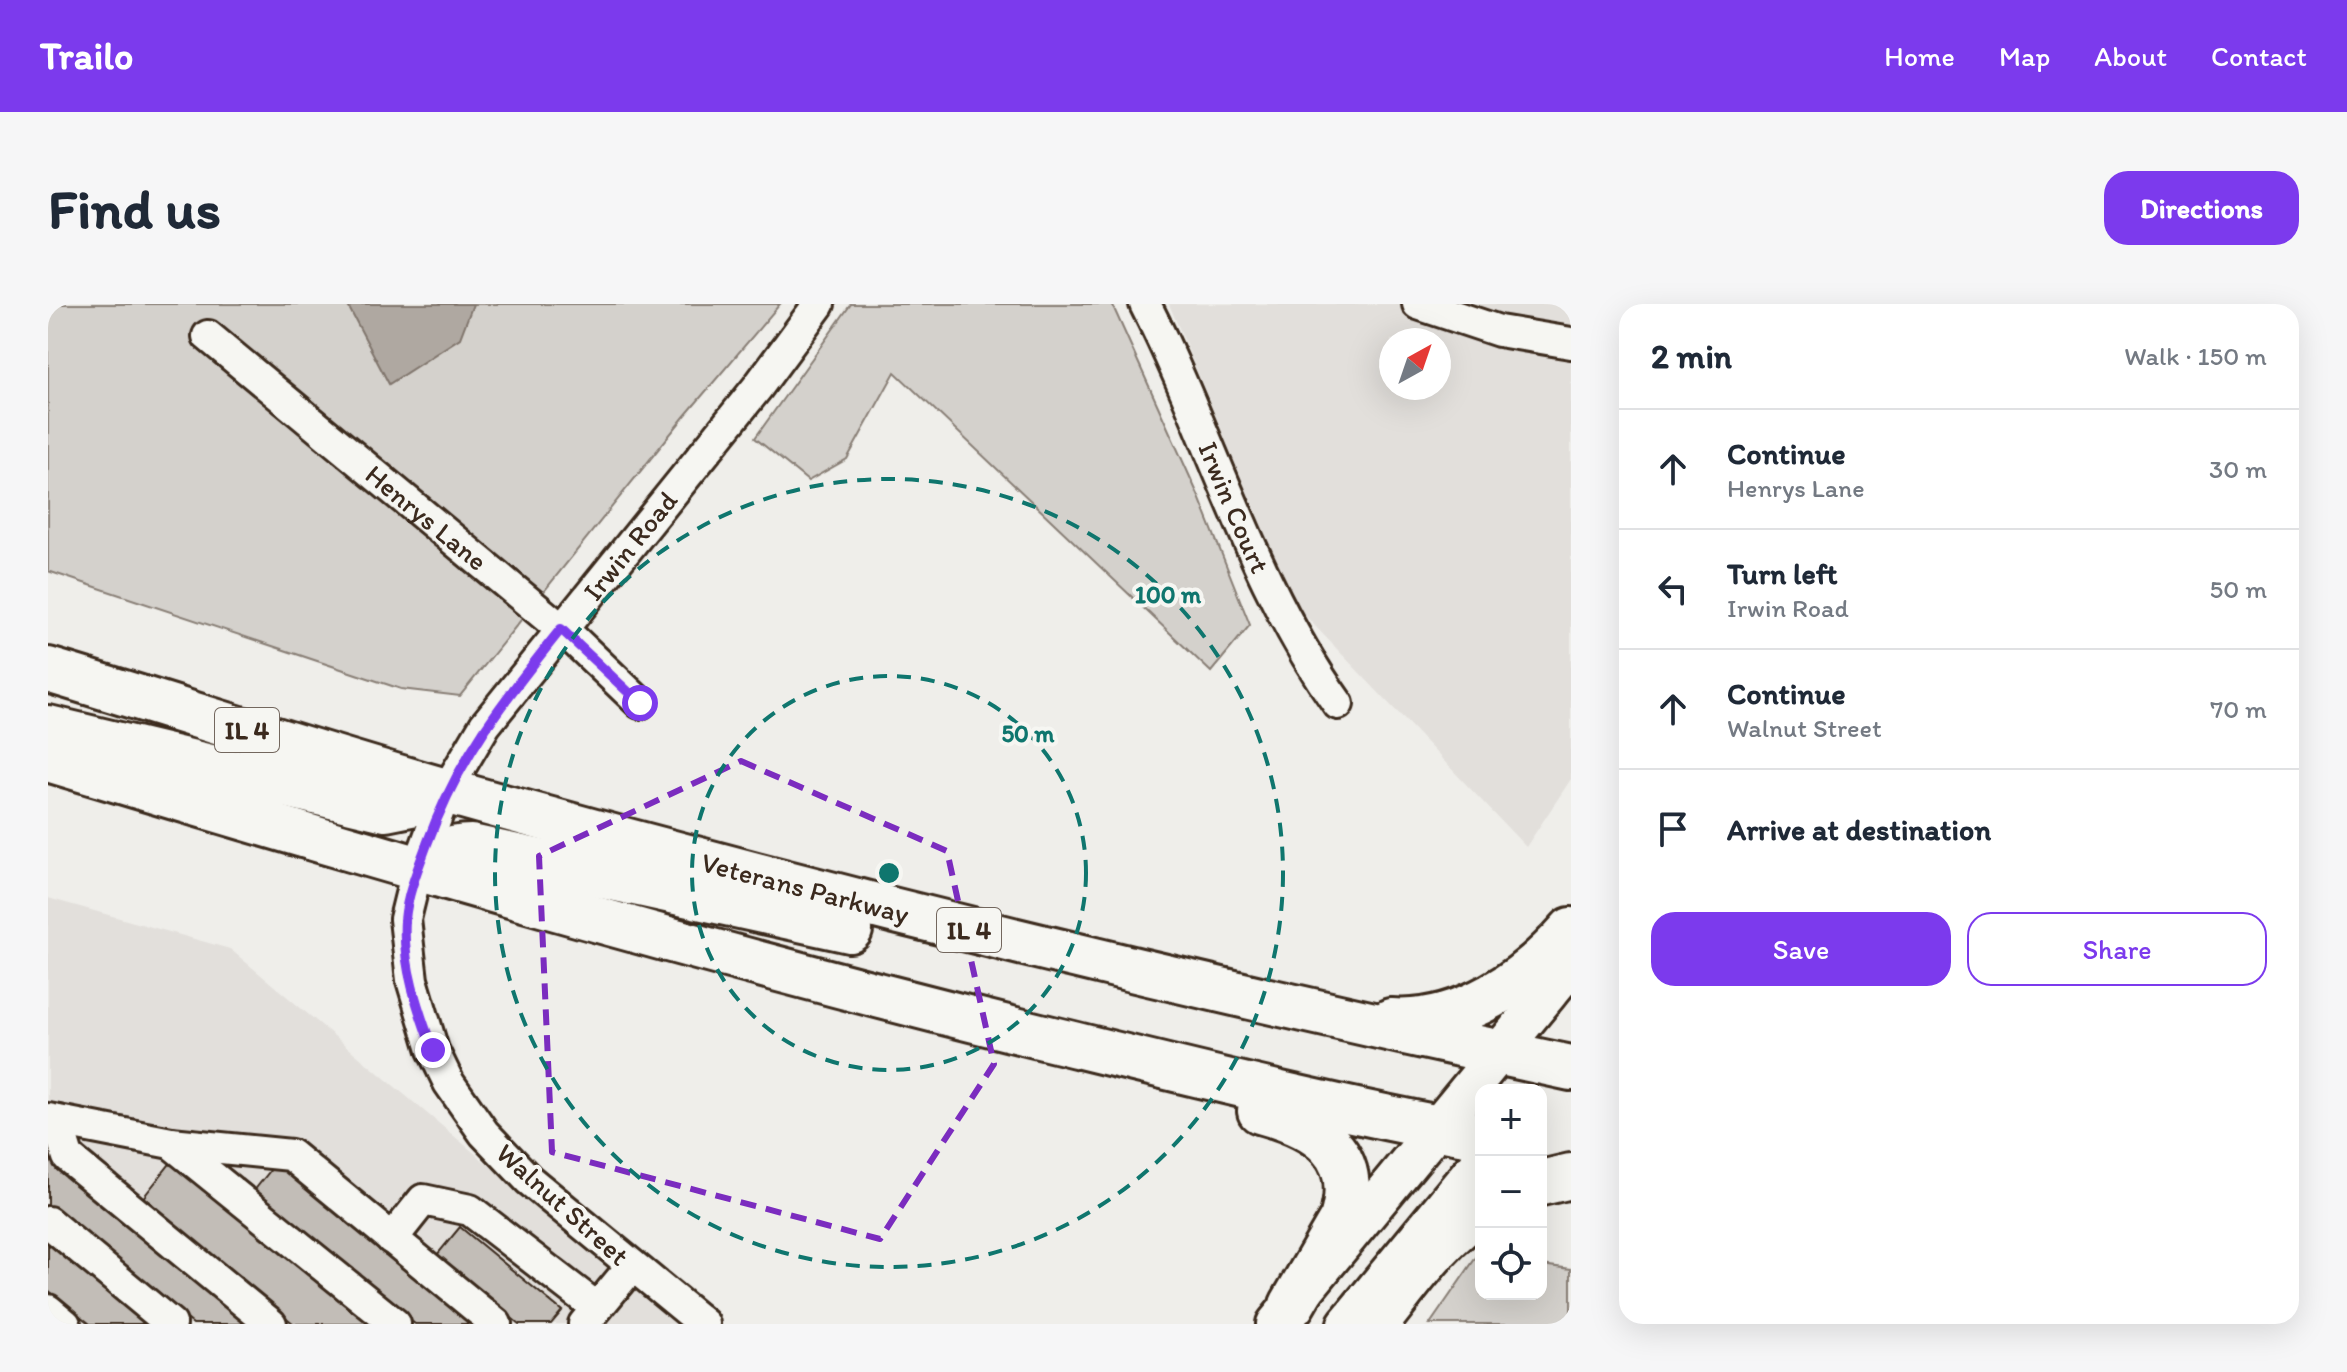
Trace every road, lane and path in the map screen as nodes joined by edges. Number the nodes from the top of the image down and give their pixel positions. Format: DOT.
graph roads {
  1 [pos="819,304"];
  2 [pos="1145,304"];
  3 [pos="1418,304"];
  4 [pos="208,336"];
  5 [pos="1571,343"];
  6 [pos="561,629"];
  7 [pos="48,670"];
  8 [pos="640,703"];
  9 [pos="1338,704"];
  10 [pos="48,728"];
  11 [pos="48,759"];
  12 [pos="446,791"];
  13 [pos="417,870"];
  14 [pos="1571,930"];
  15 [pos="1073,957"];
  16 [pos="1571,965"];
  17 [pos="912,1005"];
  18 [pos="1336,1018"];
  19 [pos="1496,1055"];
  20 [pos="1560,1068"];
  21 [pos="53,1120"];
  22 [pos="1437,1128"];
  23 [pos="1475,1135"];
  24 [pos="171,1143"];
  25 [pos="1547,1149"];
  26 [pos="1571,1155"];
  27 [pos="1475,1168"];
  28 [pos="1571,1176"];
  29 [pos="1547,1182"];
  30 [pos="1475,1215"];
  31 [pos="48,1222"];
  32 [pos="392,1239"];
  33 [pos="632,1266"];
  34 [pos="48,1310"];
  35 [pos="1284,1314"];
  36 [pos="591,1316"];
  37 [pos="65,1324"];
  38 [pos="171,1324"];
  39 [pos="271,1324"];
  40 [pos="395,1324"];
  41 [pos="496,1324"];
  42 [pos="704,1324"];
  43 [pos="1347,1324"];
  44 [pos="1376,1324"];
  1 -- 6 [label="street, Irwin Road"];
  2 -- 9 [label="street, Irwin Court"];
  3 -- 5 [label="street"];
  4 -- 6 [label="street, Henrys Lane"];
  6 -- 8 [label="street, Henrys Lane"];
  6 -- 12 [label="street, Irwin Road"];
  7 -- 12 [label="highway, Veterans Parkway / IL 4"];
  10 -- 12 [label="highway"];
  11 -- 13 [label="highway"];
  12 -- 13 [label="street, Walnut Street"];
  12 -- 15 [label="highway, Veterans Parkway / IL 4"];
  13 -- 15 [label="highway"];
  13 -- 17 [label="highway"];
  13 -- 33 [label="street, Walnut Street"];
  14 -- 18 [label="highway"];
  15 -- 18 [label="highway, Veterans Parkway / IL 4"];
  16 -- 19 [label="main road"];
  17 -- 22 [label="highway"];
  17 -- 35 [label="highway"];
  18 -- 19 [label="highway, Veterans Parkway / IL 4"];
  19 -- 20 [label="highway, Veterans Parkway / IL 4"];
  19 -- 22 [label="main road"];
  21 -- 24 [label="street"];
  21 -- 39 [label="street"];
  22 -- 23 [label="highway"];
  22 -- 35 [label="main road"];
  24 -- 32 [label="street"];
  24 -- 40 [label="street"];
  25 -- 26 [label="highway"];
  27 -- 43 [label="main road"];
  28 -- 29 [label="highway"];
  30 -- 44 [label="highway"];
  31 -- 38 [label="street"];
  32 -- 36 [label="street"];
  32 -- 41 [label="street"];
  33 -- 36 [label="street"];
  33 -- 42 [label="street, Walnut Street"];
  34 -- 37 [label="street"];
}
